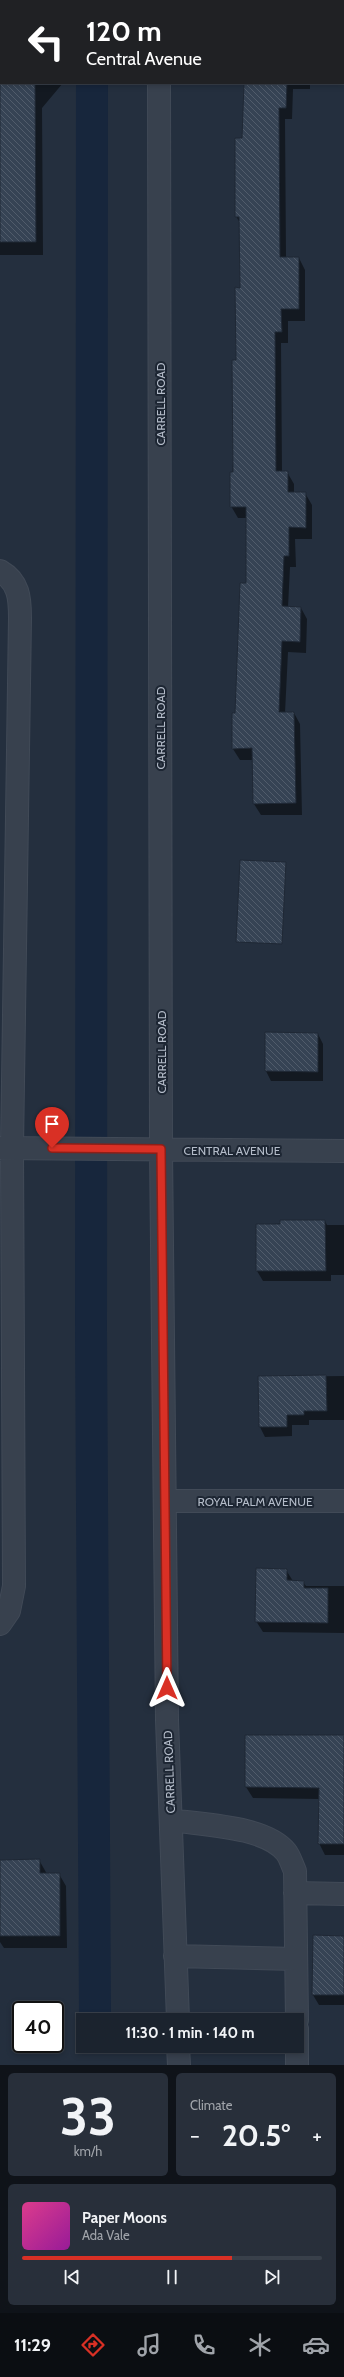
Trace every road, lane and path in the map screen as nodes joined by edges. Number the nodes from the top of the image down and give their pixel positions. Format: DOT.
graph roads {
  1 [pos="159,84"];
  2 [pos="0,571"];
  3 [pos="6,1148"];
  4 [pos="161,1149"];
  5 [pos="344,1151"];
  6 [pos="166,1501"];
  7 [pos="344,1501"];
  8 [pos="0,1624"];
  9 [pos="171,1820"];
  10 [pos="295,1893"];
  11 [pos="344,1894"];
  12 [pos="175,1956"];
  13 [pos="296,1959"];
  14 [pos="178,2013"];
  15 [pos="297,2013"];
  16 [pos="178,2053"];
  17 [pos="297,2053"];
  18 [pos="179,2065"];
  19 [pos="297,2065"];
  1 -- 4 [label="street, CARRELL ROAD"];
  2 -- 3 [label="street"];
  3 -- 4 [label="street, CENTRAL AVENUE"];
  3 -- 8 [label="street"];
  4 -- 5 [label="street, CENTRAL AVENUE"];
  4 -- 6 [label="street, CARRELL ROAD"];
  6 -- 7 [label="street, ROYAL PALM AVENUE"];
  6 -- 9 [label="street, CARRELL ROAD"];
  9 -- 10 [label="street"];
  9 -- 12 [label="street, CARRELL ROAD"];
  10 -- 11 [label="street"];
  10 -- 13 [label="street"];
  12 -- 13 [label="street"];
  12 -- 14 [label="street, CARRELL ROAD"];
  13 -- 15 [label="street"];
  16 -- 18 [label="street"];
  17 -- 19 [label="street"];
}
